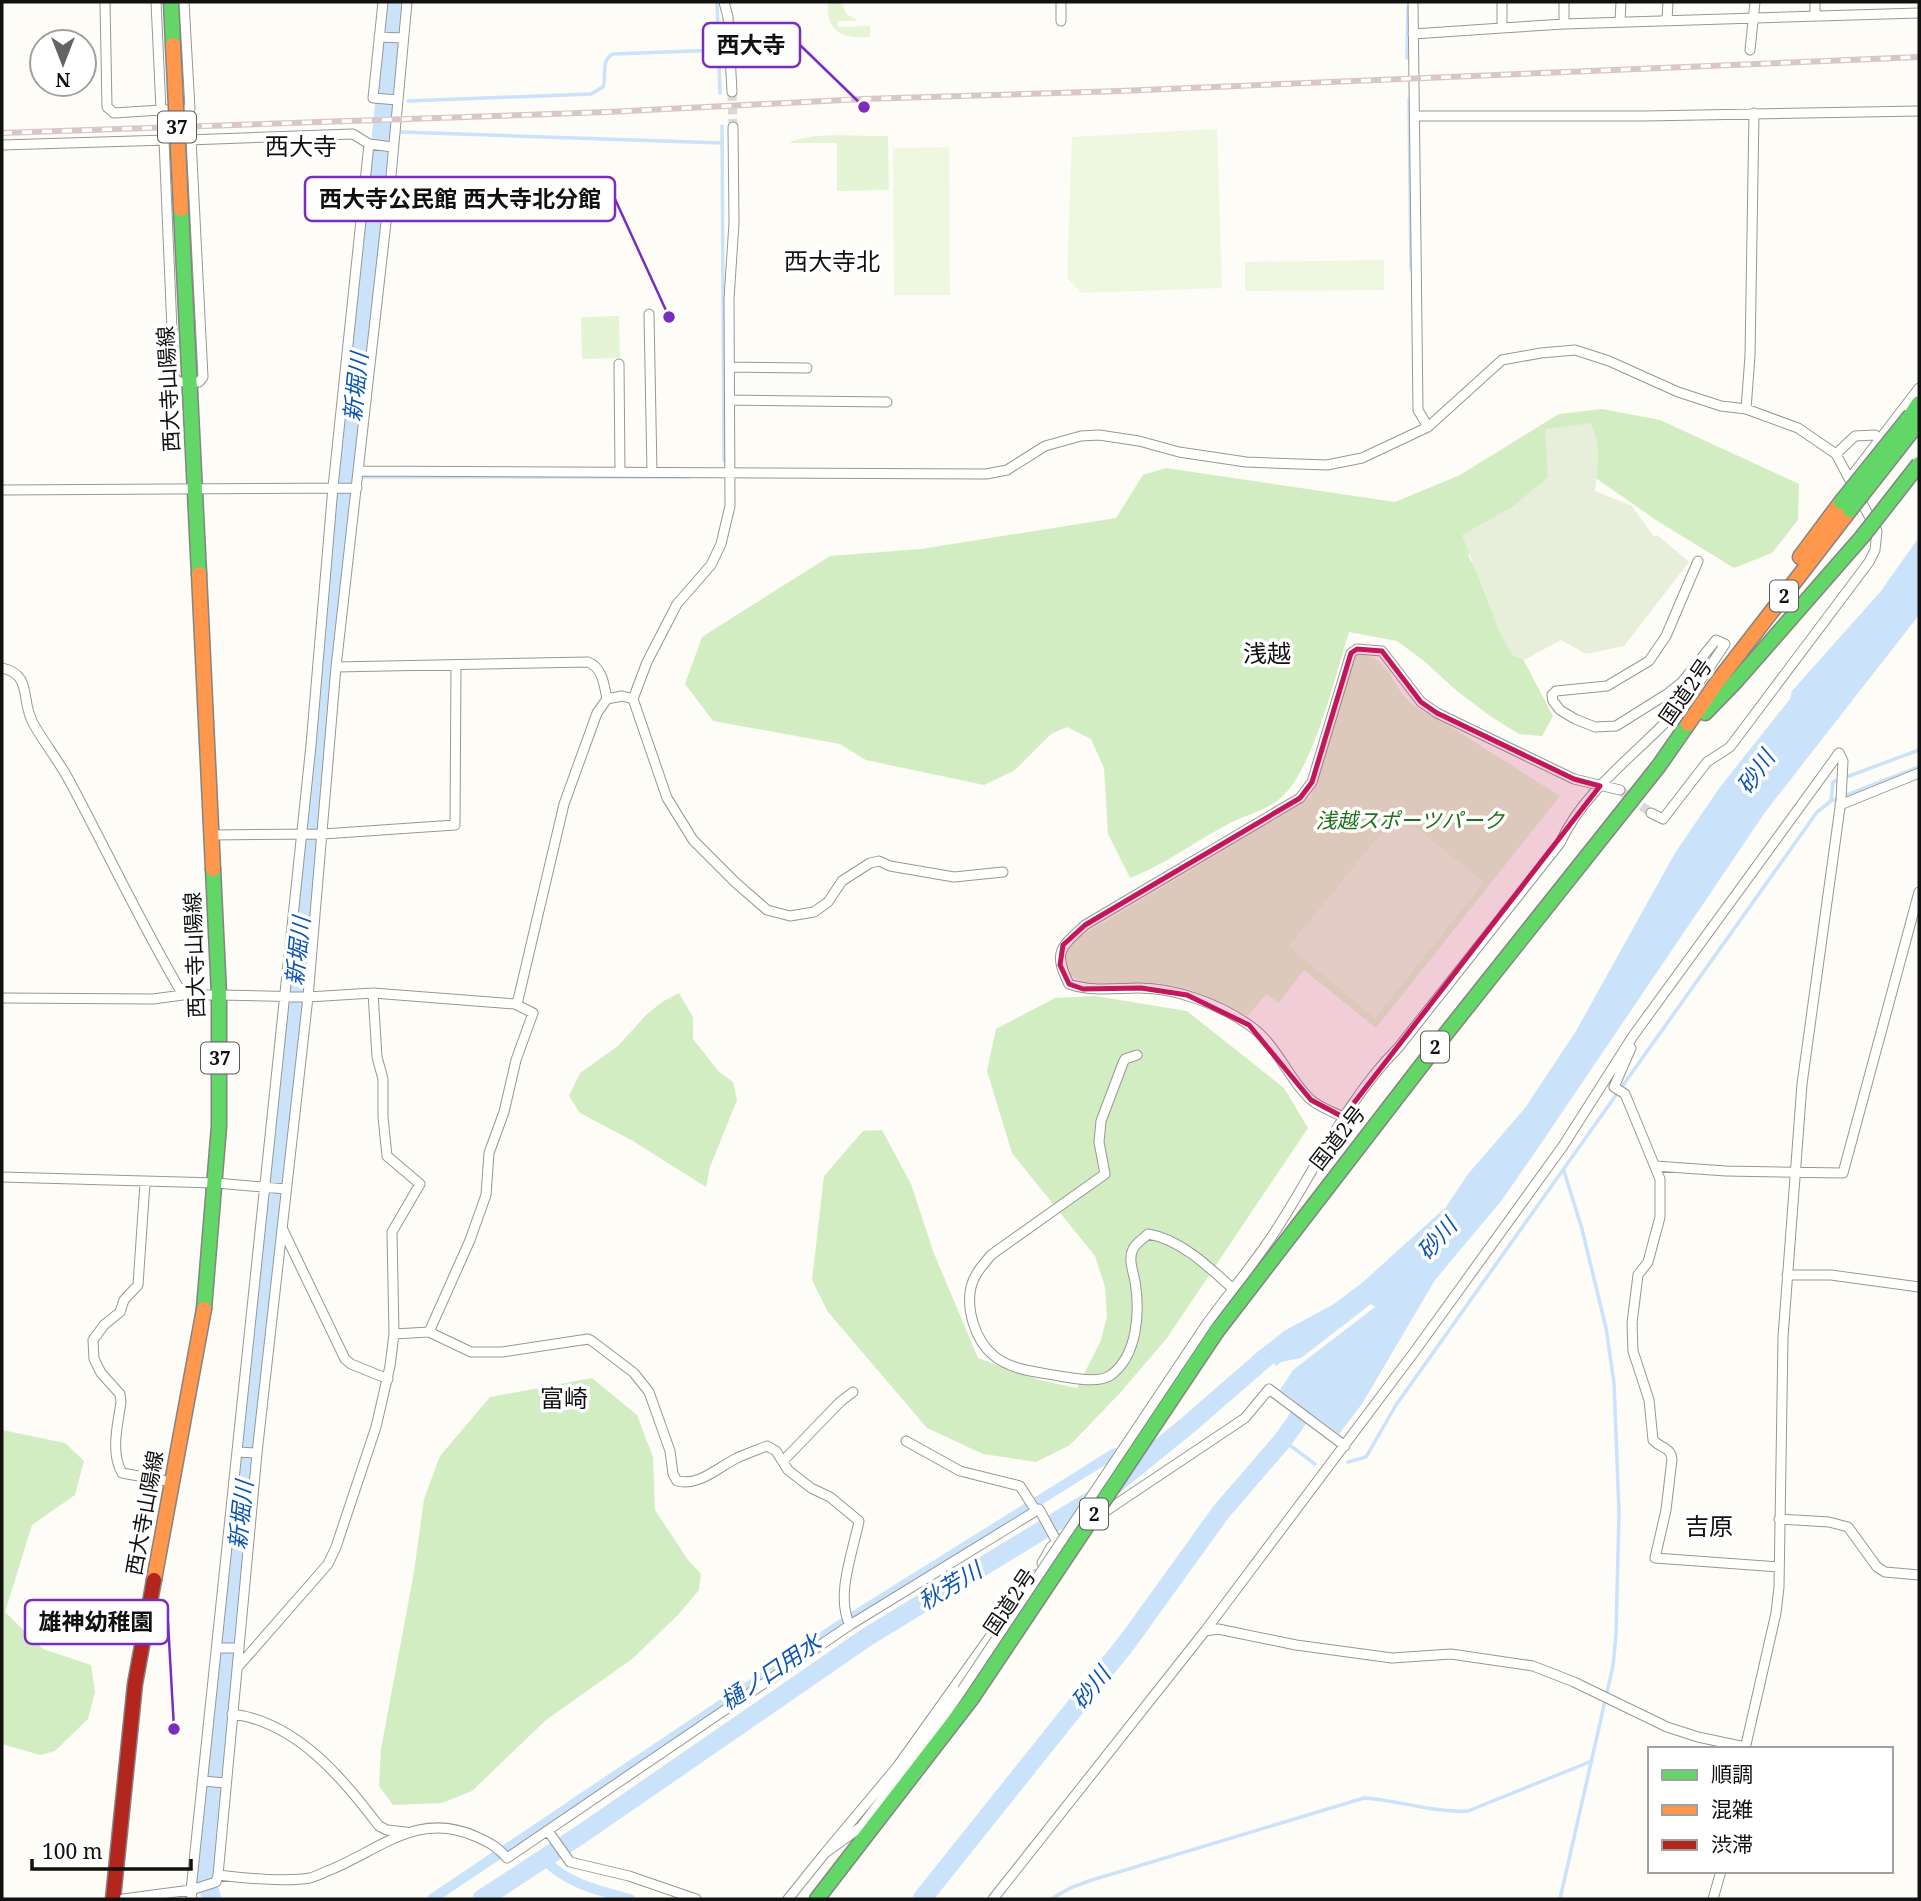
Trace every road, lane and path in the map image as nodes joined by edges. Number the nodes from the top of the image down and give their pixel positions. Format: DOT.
graph roads {
  1 [pos="105,2"];
  2 [pos="156,2"];
  3 [pos="171,2"];
  4 [pos="184,2"];
  5 [pos="383,2"];
  6 [pos="407,2"];
  7 [pos="724,2"];
  8 [pos="1061,2"];
  9 [pos="1413,2"];
  10 [pos="1502,2"];
  11 [pos="1564,2"];
  12 [pos="1621,2"];
  13 [pos="1668,2"];
  14 [pos="1755,2"];
  15 [pos="1815,2"];
  16 [pos="1919,13"];
  17 [pos="1815,16"];
  18 [pos="1754,17"];
  19 [pos="1667,20"];
  20 [pos="1061,21"];
  21 [pos="1620,21"];
  22 [pos="1564,24"];
  23 [pos="1502,28"];
  24 [pos="1413,34"];
  25 [pos="381,37"];
  26 [pos="401,38"];
  27 [pos="1750,50"];
  28 [pos="732,92"];
  29 [pos="395,99"];
  30 [pos="161,110"];
  31 [pos="1919,111"];
  32 [pos="1754,113"];
  33 [pos="1415,116"];
  34 [pos="733,127"];
  35 [pos="191,139"];
  36 [pos="164,141"];
  37 [pos="2,145"];
  38 [pos="371,145"];
  39 [pos="391,146"];
  40 [pos="368,185"];
  41 [pos="387,186"];
  42 [pos="649,314"];
  43 [pos="619,363"];
  44 [pos="730,367"];
  45 [pos="807,368"];
  46 [pos="190,382"];
  47 [pos="1919,388"];
  48 [pos="730,400"];
  49 [pos="887,402"];
  50 [pos="343,407"];
  51 [pos="363,408"];
  52 [pos="1746,409"];
  53 [pos="1916,413"];
  54 [pos="1428,427"];
  55 [pos="1879,439"];
  56 [pos="1836,454"];
  57 [pos="1919,464"];
  58 [pos="358,471"];
  59 [pos="620,472"];
  60 [pos="652,472"];
  61 [pos="729,473"];
  62 [pos="1850,478"];
  63 [pos="336,487"];
  64 [pos="354,488"];
  65 [pos="194,489"];
  66 [pos="2,490"];
  67 [pos="1698,561"];
  68 [pos="456,665"];
  69 [pos="336,667"];
  70 [pos="2,668"];
  71 [pos="607,699"];
  72 [pos="634,699"];
  73 [pos="312,745"];
  74 [pos="328,745"];
  75 [pos="1658,767"];
  76 [pos="1919,773"];
  77 [pos="1600,786"];
  78 [pos="1620,790"];
  79 [pos="1840,803"];
  80 [pos="1651,813"];
  81 [pos="302,833"];
  82 [pos="321,833"];
  83 [pos="211,835"];
  84 [pos="1003,873"];
  85 [pos="1919,892"];
  86 [pos="373,993"];
  87 [pos="183,995"];
  88 [pos="219,995"];
  89 [pos="286,996"];
  90 [pos="305,997"];
  91 [pos="2,998"];
  92 [pos="515,1004"];
  93 [pos="1633,1036"];
  94 [pos="1136,1055"];
  95 [pos="1343,1118"];
  96 [pos="1656,1166"];
  97 [pos="1796,1173"];
  98 [pos="2,1177"];
  99 [pos="145,1183"];
  100 [pos="216,1183"];
  101 [pos="266,1186"];
  102 [pos="284,1189"];
  103 [pos="283,1229"];
  104 [pos="1787,1275"];
  105 [pos="1919,1287"];
  106 [pos="1231,1288"];
  107 [pos="1212,1328"];
  108 [pos="429,1332"];
  109 [pos="394,1334"];
  110 [pos="388,1379"];
  111 [pos="853,1392"];
  112 [pos="906,1441"];
  113 [pos="1345,1446"];
  114 [pos="239,1452"];
  115 [pos="255,1453"];
  116 [pos="783,1461"];
  117 [pos="172,1482"];
  118 [pos="1035,1507"];
  119 [pos="1779,1519"];
  120 [pos="1056,1541"];
  121 [pos="1779,1567"];
  122 [pos="1919,1575"];
  123 [pos="848,1621"];
  124 [pos="1205,1631"];
  125 [pos="220,1648"];
  126 [pos="236,1648"];
  127 [pos="236,1668"];
  128 [pos="967,1694"];
  129 [pos="232,1714"];
  130 [pos="1741,1747"];
  131 [pos="1745,1747"];
  132 [pos="205,1782"];
  133 [pos="223,1783"];
  134 [pos="548,1830"];
  135 [pos="407,1832"];
  136 [pos="825,1853"];
  137 [pos="1720,1873"];
  138 [pos="217,1878"];
  139 [pos="193,1893"];
  140 [pos="113,1899"];
  141 [pos="123,1899"];
  142 [pos="696,1899"];
  143 [pos="789,1899"];
  144 [pos="817,1899"];
  145 [pos="993,1899"];
  146 [pos="1713,1899"];
  1 -- 30 [label="street"];
  2 -- 30 [label="street"];
  3 -- 46 [label="main road, 西大寺山陽線 / 37, bridge"];
  4 -- 30 [label="street"];
  5 -- 25 [label="street"];
  6 -- 26 [label="street"];
  7 -- 28 [label="street"];
  8 -- 20 [label="street"];
  9 -- 24 [label="street"];
  10 -- 23 [label="street"];
  11 -- 22 [label="street"];
  12 -- 21 [label="street"];
  13 -- 19 [label="street"];
  14 -- 18 [label="street"];
  15 -- 17 [label="street"];
  16 -- 17 [label="street"];
  17 -- 18 [label="street"];
  18 -- 19 [label="street"];
  18 -- 27 [label="street"];
  19 -- 21 [label="street"];
  21 -- 22 [label="street"];
  22 -- 23 [label="street"];
  23 -- 24 [label="street"];
  24 -- 33 [label="street"];
  25 -- 26 [label="street"];
  25 -- 29 [label="street"];
  26 -- 29 [label="street"];
  29 -- 39 [label="street"];
  31 -- 32 [label="street"];
  32 -- 33 [label="street"];
  32 -- 52 [label="street"];
  33 -- 54 [label="street"];
  34 -- 44 [label="street"];
  35 -- 36 [label="street"];
  35 -- 38 [label="street"];
  35 -- 46 [label="street"];
  36 -- 37 [label="street"];
  36 -- 46 [label="street"];
  38 -- 39 [label="street"];
  38 -- 40 [label="street"];
  39 -- 41 [label="street"];
  40 -- 41 [label="street"];
  40 -- 50 [label="street"];
  41 -- 51 [label="street"];
  42 -- 60 [label="street"];
  43 -- 59 [label="street"];
  44 -- 45 [label="street"];
  44 -- 48 [label="street"];
  46 -- 65 [label="main road, 西大寺山陽線 / 37"];
  47 -- 55 [label="street"];
  48 -- 49 [label="street"];
  48 -- 61 [label="street"];
  50 -- 51 [label="street"];
  50 -- 63 [label="street"];
  51 -- 58 [label="street"];
  52 -- 54 [label="street"];
  52 -- 56 [label="street"];
  53 -- 75 [label="main road, 国道2号 / 2, bridge"];
  54 -- 61 [label="street"];
  55 -- 56 [label="street"];
  55 -- 62 [label="street"];
  56 -- 62 [label="street"];
  57 -- 75 [label="main road, bridge"];
  58 -- 59 [label="street"];
  58 -- 64 [label="street"];
  59 -- 60 [label="street"];
  60 -- 61 [label="street"];
  61 -- 72 [label="street"];
  62 -- 80 [label="street"];
  63 -- 64 [label="street"];
  63 -- 65 [label="street"];
  63 -- 73 [label="street"];
  64 -- 69 [label="street"];
  65 -- 66 [label="street"];
  65 -- 83 [label="main road, 西大寺山陽線 / 37"];
  67 -- 77 [label="street"];
  68 -- 69 [label="street"];
  68 -- 71 [label="street"];
  68 -- 82 [label="street"];
  69 -- 74 [label="street"];
  70 -- 87 [label="street"];
  71 -- 72 [label="street"];
  71 -- 92 [label="street"];
  72 -- 84 [label="street"];
  73 -- 74 [label="street"];
  73 -- 81 [label="street"];
  74 -- 82 [label="street"];
  75 -- 107 [label="main road, 国道2号 / 2"];
  76 -- 79 [label="street"];
  77 -- 78 [label="street"];
  77 -- 95 [label="street"];
  77 -- 95 [label="street"];
  79 -- 93 [label="street"];
  79 -- 97 [label="street"];
  81 -- 82 [label="street"];
  81 -- 83 [label="street"];
  81 -- 89 [label="street"];
  82 -- 90 [label="street"];
  83 -- 88 [label="main road, 西大寺山陽線 / 37"];
  85 -- 97 [label="street"];
  86 -- 90 [label="street"];
  86 -- 92 [label="street"];
  86 -- 109 [label="street"];
  87 -- 88 [label="street"];
  87 -- 91 [label="street"];
  88 -- 89 [label="street"];
  88 -- 100 [label="main road, 西大寺山陽線 / 37"];
  89 -- 90 [label="street"];
  89 -- 101 [label="street"];
  90 -- 102 [label="street"];
  92 -- 108 [label="street"];
  93 -- 96 [label="street"];
  93 -- 113 [label="street"];
  94 -- 106 [label="street"];
  95 -- 106 [label="street"];
  96 -- 97 [label="street"];
  96 -- 121 [label="street"];
  97 -- 104 [label="street"];
  98 -- 99 [label="street"];
  99 -- 100 [label="street"];
  99 -- 117 [label="street"];
  100 -- 101 [label="street"];
  100 -- 117 [label="main road, 西大寺山陽線 / 37"];
  101 -- 102 [label="street"];
  101 -- 114 [label="street"];
  102 -- 103 [label="street"];
  103 -- 110 [label="street"];
  103 -- 115 [label="street"];
  104 -- 105 [label="street"];
  104 -- 119 [label="street"];
  106 -- 107 [label="street"];
  107 -- 128 [label="main road, 国道2号 / 2, bridge"];
  108 -- 109 [label="street"];
  108 -- 116 [label="street"];
  109 -- 110 [label="street"];
  110 -- 127 [label="street"];
  111 -- 116 [label="street"];
  112 -- 118 [label="street"];
  113 -- 120 [label="street"];
  113 -- 124 [label="street"];
  114 -- 115 [label="street"];
  114 -- 125 [label="street"];
  115 -- 126 [label="street"];
  116 -- 123 [label="street"];
  117 -- 140 [label="main road, 西大寺山陽線 / 37"];
  118 -- 120 [label="street"];
  118 -- 123 [label="street"];
  119 -- 121 [label="street"];
  119 -- 122 [label="street"];
  120 -- 136 [label="street"];
  121 -- 131 [label="street"];
  123 -- 134 [label="street"];
  124 -- 130 [label="street"];
  124 -- 145 [label="street"];
  125 -- 126 [label="street"];
  125 -- 132 [label="street"];
  126 -- 127 [label="street"];
  127 -- 129 [label="street"];
  128 -- 136 [label="street"];
  128 -- 144 [label="main road, 国道2号 / 2"];
  129 -- 133 [label="street"];
  129 -- 135 [label="street"];
  132 -- 133 [label="street"];
  132 -- 139 [label="street"];
  133 -- 138 [label="street"];
  134 -- 135 [label="street"];
  134 -- 142 [label="street"];
  135 -- 138 [label="street"];
  136 -- 143 [label="street"];
  137 -- 146 [label="street"];
  138 -- 139 [label="street"];
  139 -- 141 [label="street"];
}
